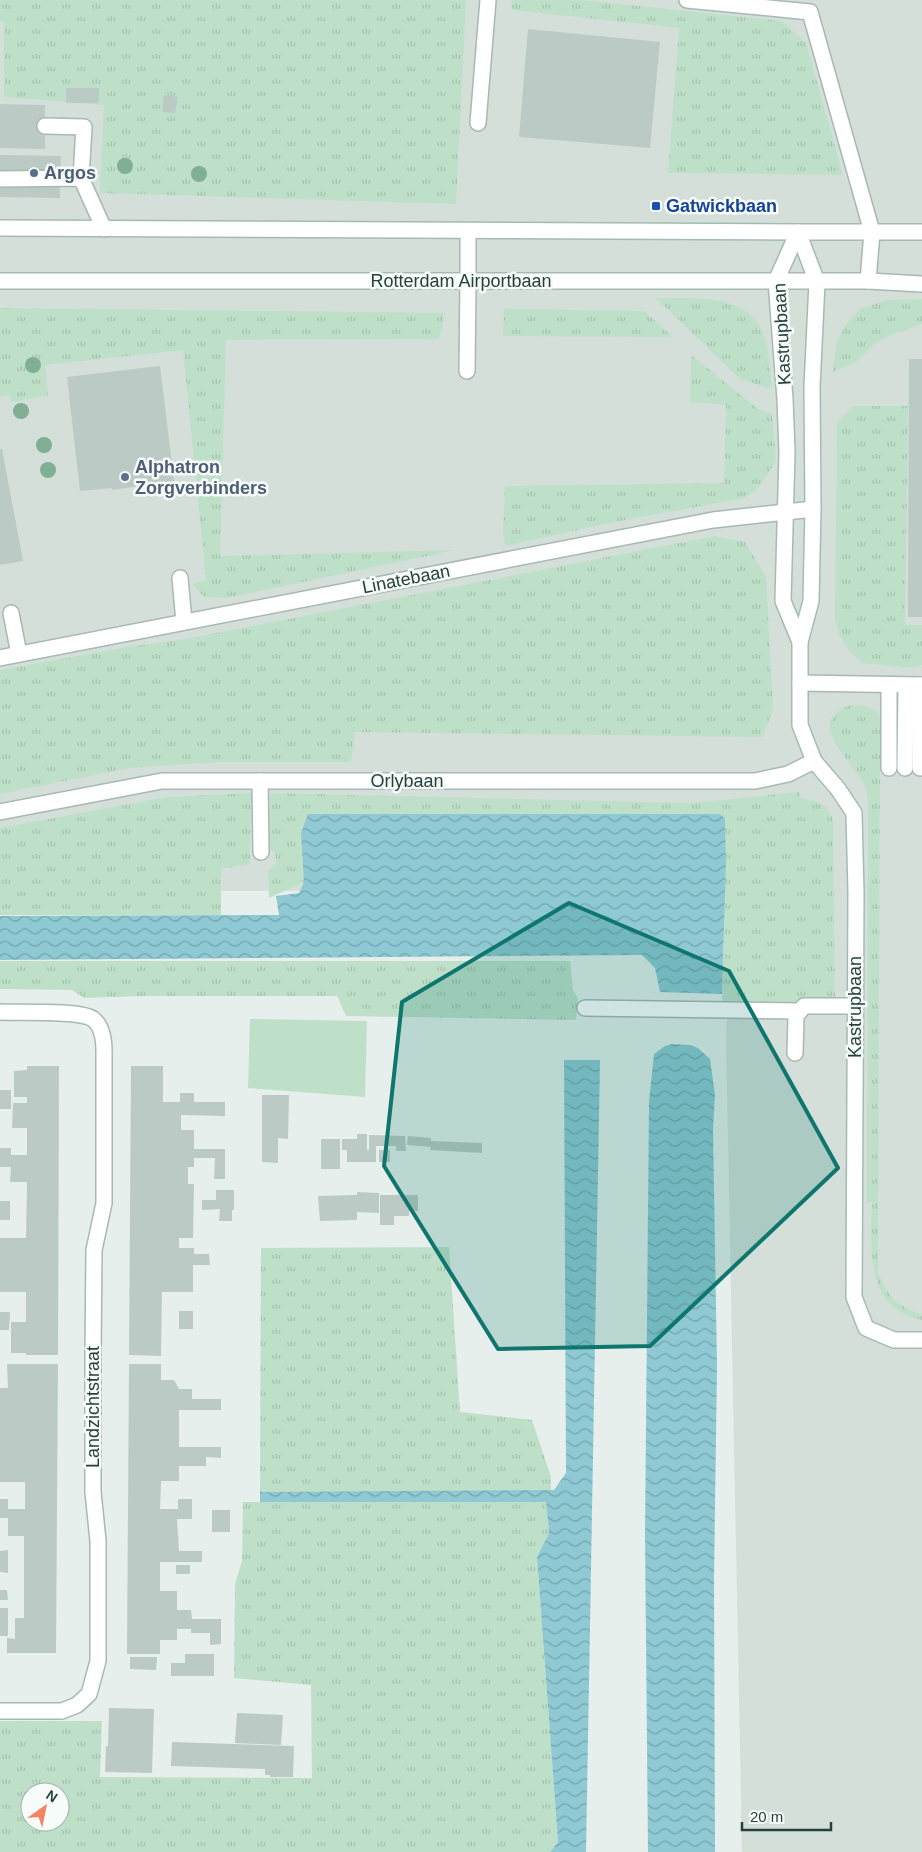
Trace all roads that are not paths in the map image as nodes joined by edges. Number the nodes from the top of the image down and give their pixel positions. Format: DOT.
graph roads {
  1 [pos="488,0"];
  2 [pos="688,0"];
  3 [pos="478,124"];
  4 [pos="45,126"];
  5 [pos="81,178"];
  6 [pos="0,179"];
  7 [pos="0,228"];
  8 [pos="104,229"];
  9 [pos="468,231"];
  10 [pos="798,232"];
  11 [pos="872,232"];
  12 [pos="922,232"];
  13 [pos="0,281"];
  14 [pos="468,281"];
  15 [pos="776,281"];
  16 [pos="868,281"];
  17 [pos="817,282"];
  18 [pos="922,284"];
  19 [pos="467,370"];
  20 [pos="813,510"];
  21 [pos="786,512"];
  22 [pos="180,578"];
  23 [pos="11,613"];
  24 [pos="184,622"];
  25 [pos="800,642"];
  26 [pos="19,654"];
  27 [pos="0,658"];
  28 [pos="800,683"];
  29 [pos="889,685"];
  30 [pos="916,685"];
  31 [pos="814,761"];
  32 [pos="889,768"];
  33 [pos="913,768"];
  34 [pos="260,781"];
  35 [pos="0,812"];
  36 [pos="261,852"];
  37 [pos="855,1006"];
  38 [pos="584,1008"];
  39 [pos="800,1011"];
  40 [pos="0,1012"];
  41 [pos="794,1053"];
  42 [pos="922,1340"];
  43 [pos="0,1711"];
  1 -- 3 [label="street"];
  2 -- 11 [label="street"];
  4 -- 5 [label="street"];
  5 -- 6 [label="street"];
  5 -- 8 [label="street"];
  7 -- 8 [label="street"];
  8 -- 9 [label="street"];
  9 -- 10 [label="street"];
  9 -- 14 [label="street"];
  10 -- 11 [label="street"];
  10 -- 15 [label="street, Kastrupbaan"];
  10 -- 17 [label="street, Kastrupbaan"];
  11 -- 12 [label="street"];
  11 -- 16 [label="street"];
  13 -- 14 [label="street, Rotterdam Airportbaan"];
  14 -- 15 [label="street, Rotterdam Airportbaan"];
  14 -- 19 [label="street"];
  15 -- 17 [label="street, Rotterdam Airportbaan"];
  15 -- 21 [label="street, Kastrupbaan"];
  16 -- 17 [label="street, Rotterdam Airportbaan"];
  16 -- 18 [label="street, Rotterdam Airportbaan"];
  17 -- 20 [label="street, Kastrupbaan"];
  20 -- 21 [label="street, Linatebaan"];
  20 -- 25 [label="street, Kastrupbaan"];
  21 -- 24 [label="street, Linatebaan"];
  21 -- 25 [label="street, Kastrupbaan"];
  22 -- 24 [label="street"];
  23 -- 26 [label="street"];
  24 -- 26 [label="street, Linatebaan"];
  25 -- 28 [label="street, Kastrupbaan"];
  26 -- 27 [label="street, Linatebaan"];
  28 -- 29 [label="street"];
  28 -- 31 [label="street, Kastrupbaan"];
  29 -- 30 [label="street"];
  29 -- 32 [label="street"];
  30 -- 33 [label="street"];
  31 -- 34 [label="street, Orlybaan"];
  31 -- 37 [label="street, Kastrupbaan"];
  34 -- 35 [label="street, Orlybaan"];
  34 -- 36 [label="street"];
  37 -- 39 [label="street"];
  37 -- 42 [label="street, Kastrupbaan"];
  38 -- 39 [label="street"];
  39 -- 41 [label="street"];
  40 -- 43 [label="street, Landzichtstraat"];
}
